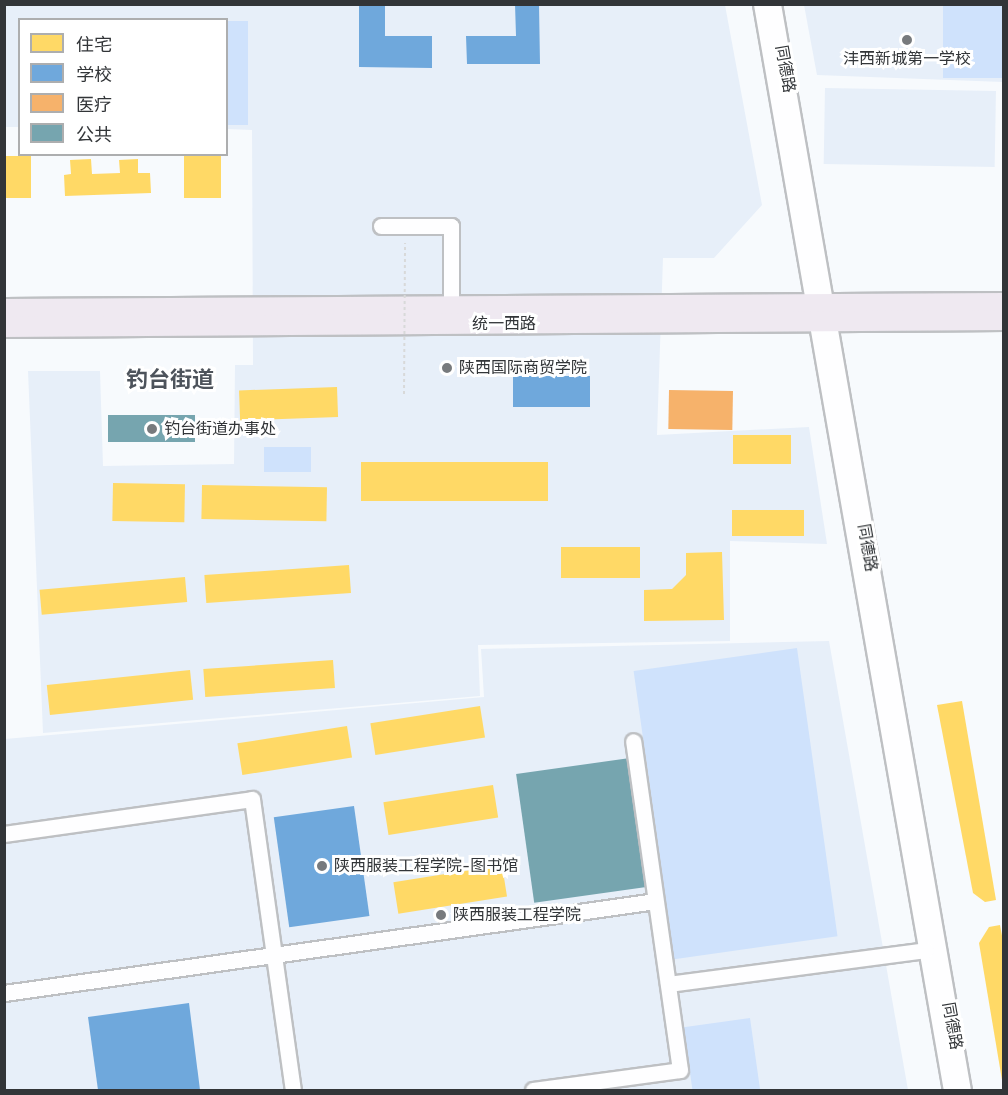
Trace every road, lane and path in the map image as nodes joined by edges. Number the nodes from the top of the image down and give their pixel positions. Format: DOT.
graph roads {
  1 [pos="761,4"];
  2 [pos="773,4"];
  3 [pos="381,226"];
  4 [pos="405,243"];
  5 [pos="1004,303"];
  6 [pos="451,306"];
  7 [pos="4,309"];
  8 [pos="821,313"];
  9 [pos="1004,320"];
  10 [pos="4,327"];
  11 [pos="404,394"];
  12 [pos="633,741"];
  13 [pos="4,834"];
  14 [pos="656,901"];
  15 [pos="926,950"];
  16 [pos="274,955"];
  17 [pos="668,984"];
  18 [pos="4,993"];
  19 [pos="294,1090"];
  20 [pos="533,1090"];
  21 [pos="951,1090"];
  22 [pos="963,1090"];
  1 -- 8 [label="street, 同德路"];
  2 -- 8 [label="street, 同德路"];
  3 -- 6 [label="street"];
  4 -- 11 [label="path, bridge"];
  5 -- 8 [label="main road, 统一西路"];
  6 -- 7 [label="main road, 统一西路"];
  6 -- 8 [label="main road, 统一西路"];
  8 -- 9 [label="main road, 统一西路"];
  8 -- 10 [label="main road, 统一西路"];
  8 -- 15 [label="street, 同德路"];
  8 -- 22 [label="street, 同德路"];
  12 -- 14 [label="street"];
  13 -- 16 [label="street"];
  14 -- 16 [label="street"];
  14 -- 17 [label="street"];
  15 -- 17 [label="street"];
  15 -- 21 [label="street, 同德路"];
  16 -- 18 [label="street"];
  16 -- 19 [label="street"];
  17 -- 20 [label="street"];
}
